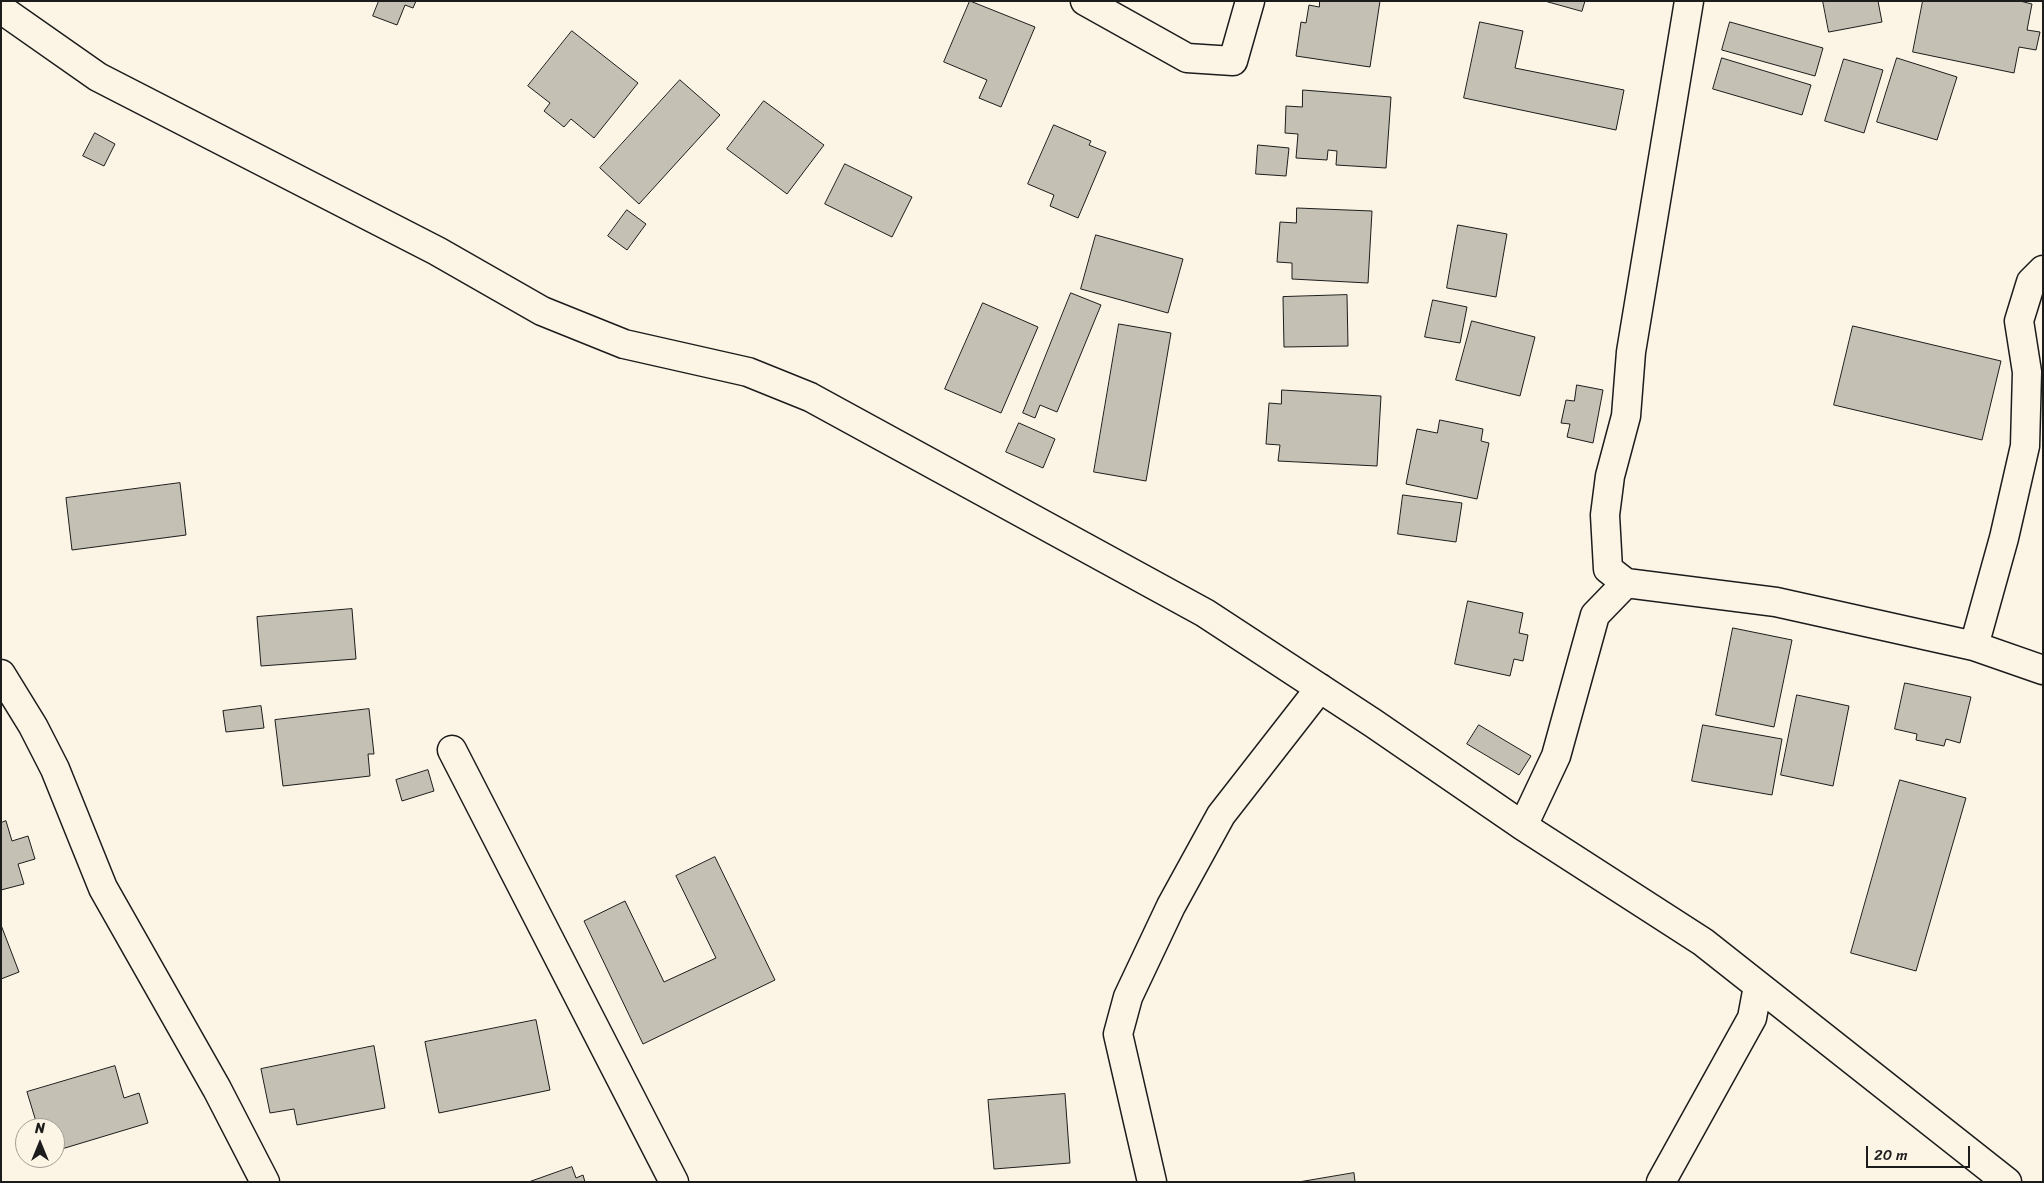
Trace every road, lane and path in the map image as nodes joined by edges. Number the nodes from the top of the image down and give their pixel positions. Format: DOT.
graph roads {
  1 [pos="1086,1"];
  2 [pos="1250,1"];
  3 [pos="1689,1"];
  4 [pos="1,9"];
  5 [pos="2043,270"];
  6 [pos="1626,583"];
  7 [pos="1974,646"];
  8 [pos="2043,670"];
  9 [pos="1,674"];
  10 [pos="1320,688"];
  11 [pos="452,750"];
  12 [pos="1523,826"];
  13 [pos="1758,986"];
  14 [pos="264,1182"];
  15 [pos="674,1182"];
  16 [pos="1152,1182"];
  17 [pos="1661,1182"];
  18 [pos="2007,1182"];
  1 -- 2 [label="street"];
  3 -- 6 [label="street"];
  4 -- 10 [label="street"];
  5 -- 7 [label="street"];
  6 -- 7 [label="street"];
  6 -- 12 [label="street"];
  7 -- 8 [label="street"];
  9 -- 14 [label="street"];
  10 -- 12 [label="street"];
  10 -- 16 [label="street"];
  11 -- 15 [label="street"];
  12 -- 13 [label="street"];
  13 -- 17 [label="street"];
  13 -- 18 [label="street"];
}
